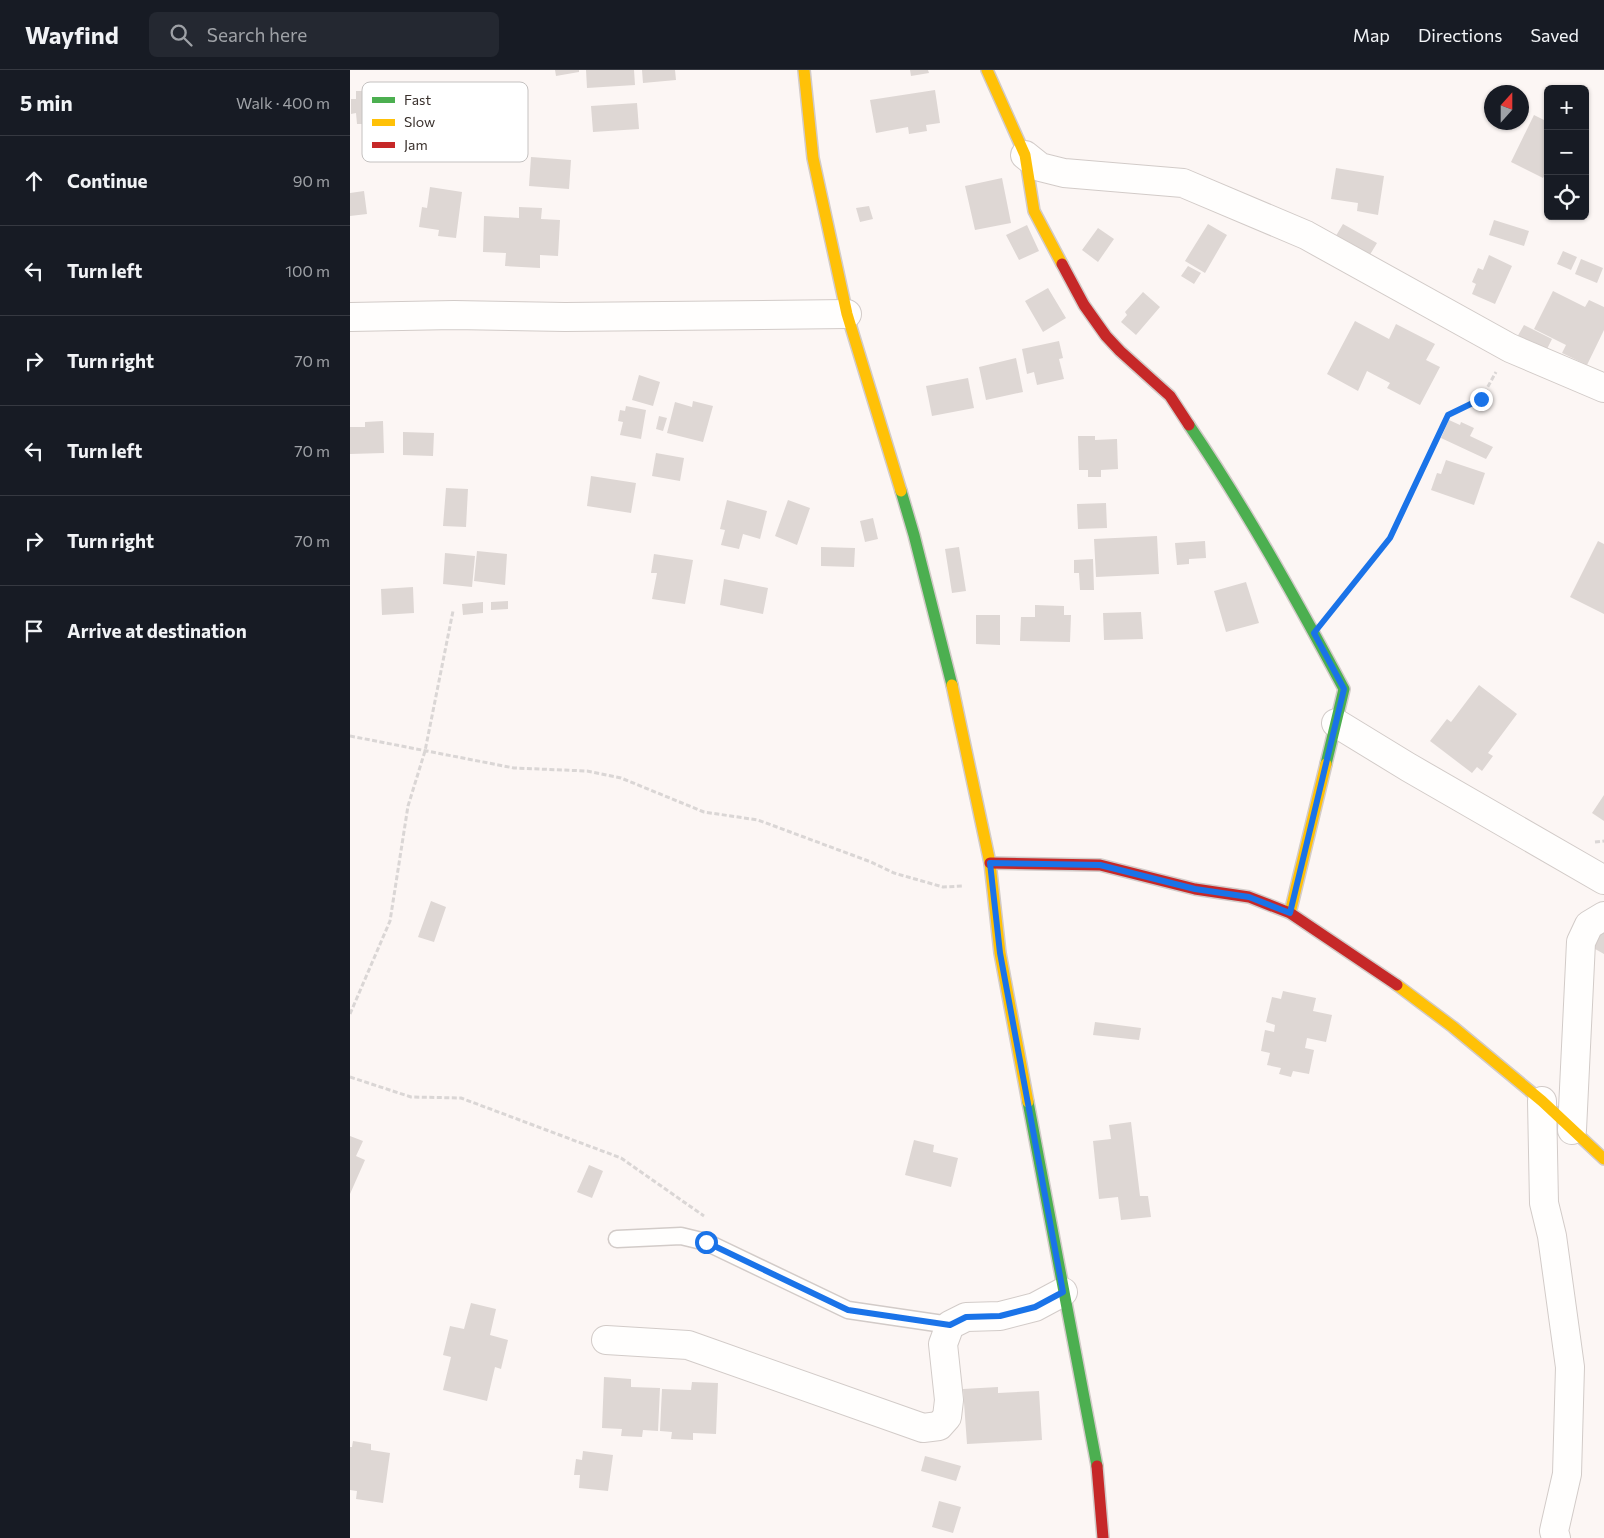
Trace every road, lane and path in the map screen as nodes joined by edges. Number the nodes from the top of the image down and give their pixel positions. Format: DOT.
graph roads {
  1 [pos="804,70"];
  2 [pos="987,70"];
  3 [pos="1025,155"];
  4 [pos="847,314"];
  5 [pos="350,318"];
  6 [pos="1510,348"];
  7 [pos="1604,388"];
  8 [pos="453,611"];
  9 [pos="1314,633"];
  10 [pos="1336,723"];
  11 [pos="350,736"];
  12 [pos="425,751"];
  13 [pos="990,863"];
  14 [pos="1604,880"];
  15 [pos="992,883"];
  16 [pos="1290,913"];
  17 [pos="1604,916"];
  18 [pos="350,1014"];
  19 [pos="350,1078"];
  20 [pos="1542,1101"];
  21 [pos="1572,1130"];
  22 [pos="1604,1159"];
  23 [pos="710,1220"];
  24 [pos="617,1239"];
  25 [pos="1063,1292"];
  26 [pos="950,1325"];
  27 [pos="606,1340"];
  28 [pos="1103,1538"];
  29 [pos="1556,1538"];
  1 -- 4 [label="street"];
  2 -- 3 [label="street"];
  3 -- 6 [label="street"];
  3 -- 9 [label="street"];
  4 -- 5 [label="street"];
  4 -- 13 [label="street"];
  6 -- 7 [label="street"];
  6 -- 9 [label="path"];
  8 -- 12 [label="path"];
  9 -- 10 [label="street"];
  10 -- 14 [label="street"];
  10 -- 16 [label="street"];
  11 -- 12 [label="path"];
  12 -- 15 [label="path"];
  12 -- 18 [label="path"];
  13 -- 15 [label="street"];
  13 -- 16 [label="street"];
  15 -- 25 [label="street"];
  16 -- 20 [label="street"];
  17 -- 21 [label="street"];
  19 -- 23 [label="path"];
  20 -- 21 [label="street"];
  20 -- 29 [label="street"];
  21 -- 22 [label="street"];
  24 -- 26 [label="lane"];
  25 -- 26 [label="street"];
  25 -- 28 [label="street"];
  26 -- 27 [label="street"];
}
